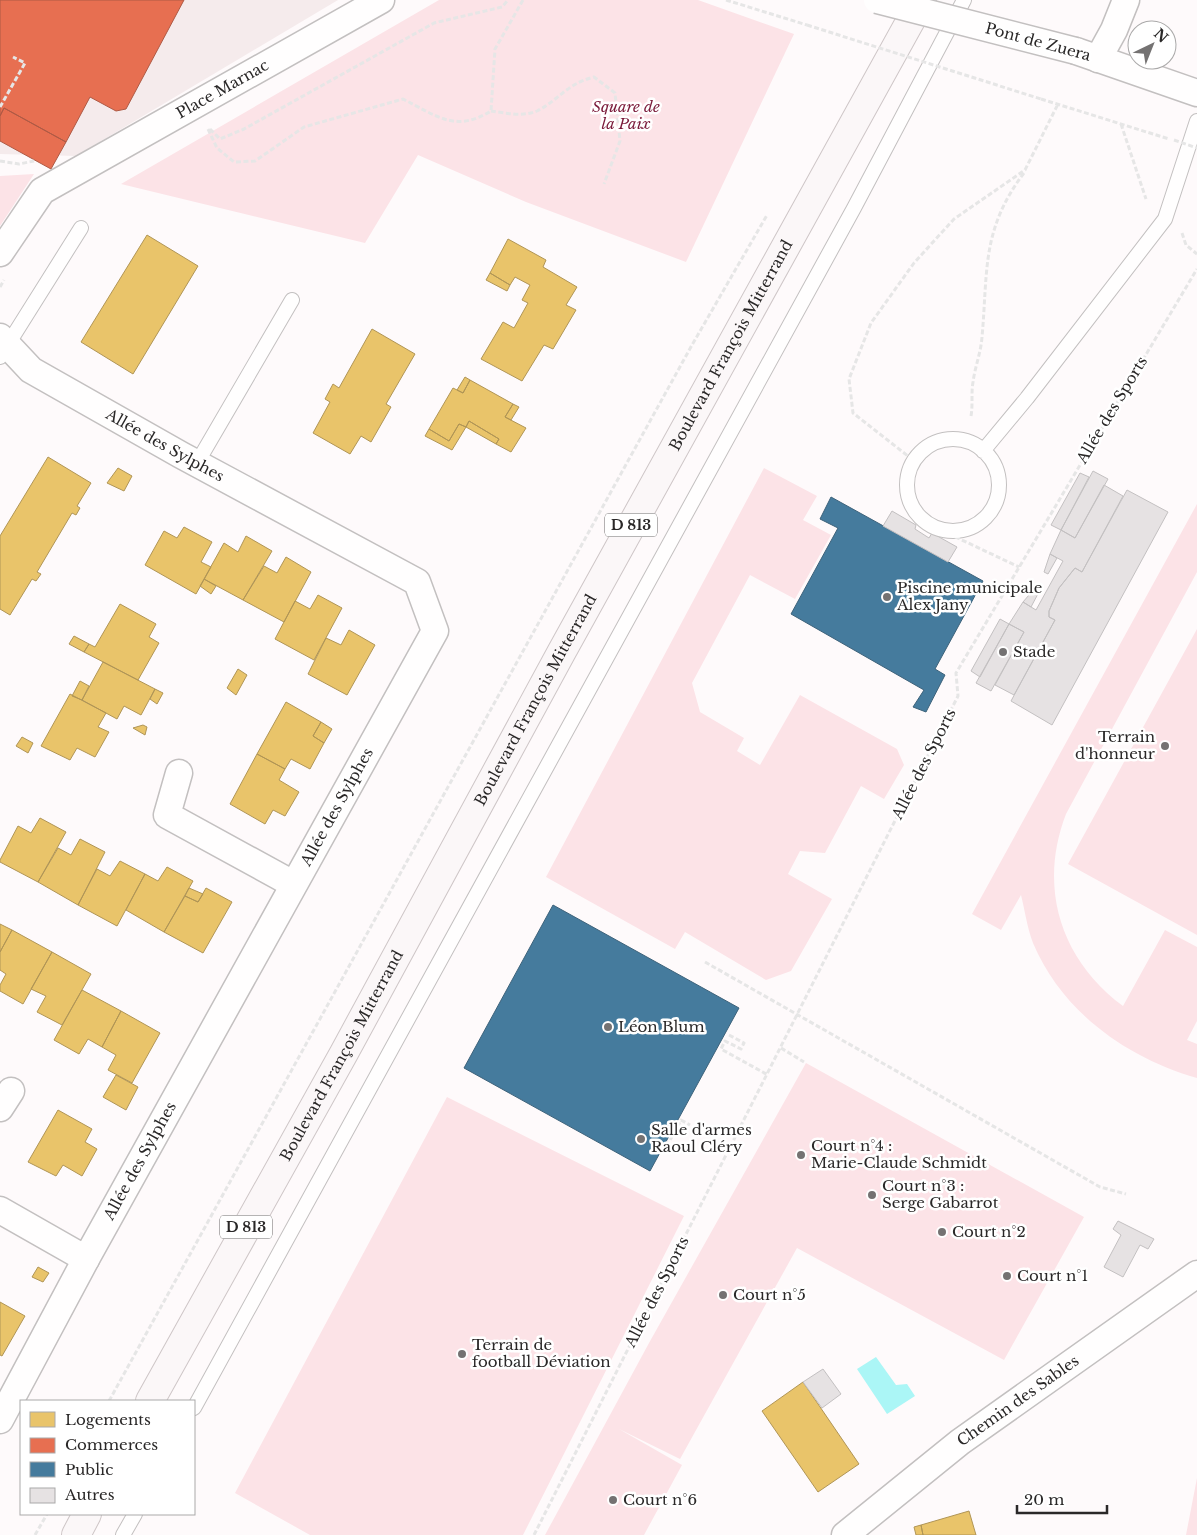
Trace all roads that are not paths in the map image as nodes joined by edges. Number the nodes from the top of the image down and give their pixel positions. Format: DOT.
graph roads {
  1 [pos="381,0"];
  2 [pos="878,0"];
  3 [pos="922,0"];
  4 [pos="964,0"];
  5 [pos="1126,0"];
  6 [pos="1087,55"];
  7 [pos="1194,92"];
  8 [pos="1197,121"];
  9 [pos="81,228"];
  10 [pos="0,253"];
  11 [pos="292,300"];
  12 [pos="2,351"];
  13 [pos="983,451"];
  14 [pos="196,464"];
  15 [pos="179,773"];
  16 [pos="294,884"];
  17 [pos="0,1210"];
  18 [pos="86,1259"];
  19 [pos="1197,1274"];
  20 [pos="151,1400"];
  21 [pos="195,1406"];
  22 [pos="1,1416"];
  23 [pos="86,1515"];
  24 [pos="134,1515"];
  25 [pos="76,1535"];
  26 [pos="124,1535"];
  27 [pos="845,1535"];
  1 -- 10 [label="street, Place Marnac"];
  2 -- 6 [label="street, Pont de Zuera, bridge"];
  3 -- 20 [label="main road, Boulevard François Mitterrand / D 813"];
  4 -- 21 [label="lane"];
  5 -- 6 [label="street"];
  6 -- 7 [label="street, Pont de Zuera"];
  8 -- 13 [label="lane"];
  9 -- 12 [label="lane"];
  11 -- 14 [label="lane"];
  12 -- 14 [label="street, Allée des Sylphes"];
  13 -- 13 [label="lane"];
  14 -- 16 [label="street, Allée des Sylphes"];
  15 -- 16 [label="street"];
  16 -- 18 [label="street, Allée des Sylphes"];
  17 -- 18 [label="street"];
  18 -- 22 [label="street, Allée des Sylphes"];
  19 -- 27 [label="street, Chemin des Sables"];
  23 -- 25 [label="main road"];
  24 -- 26 [label="lane"];
}
